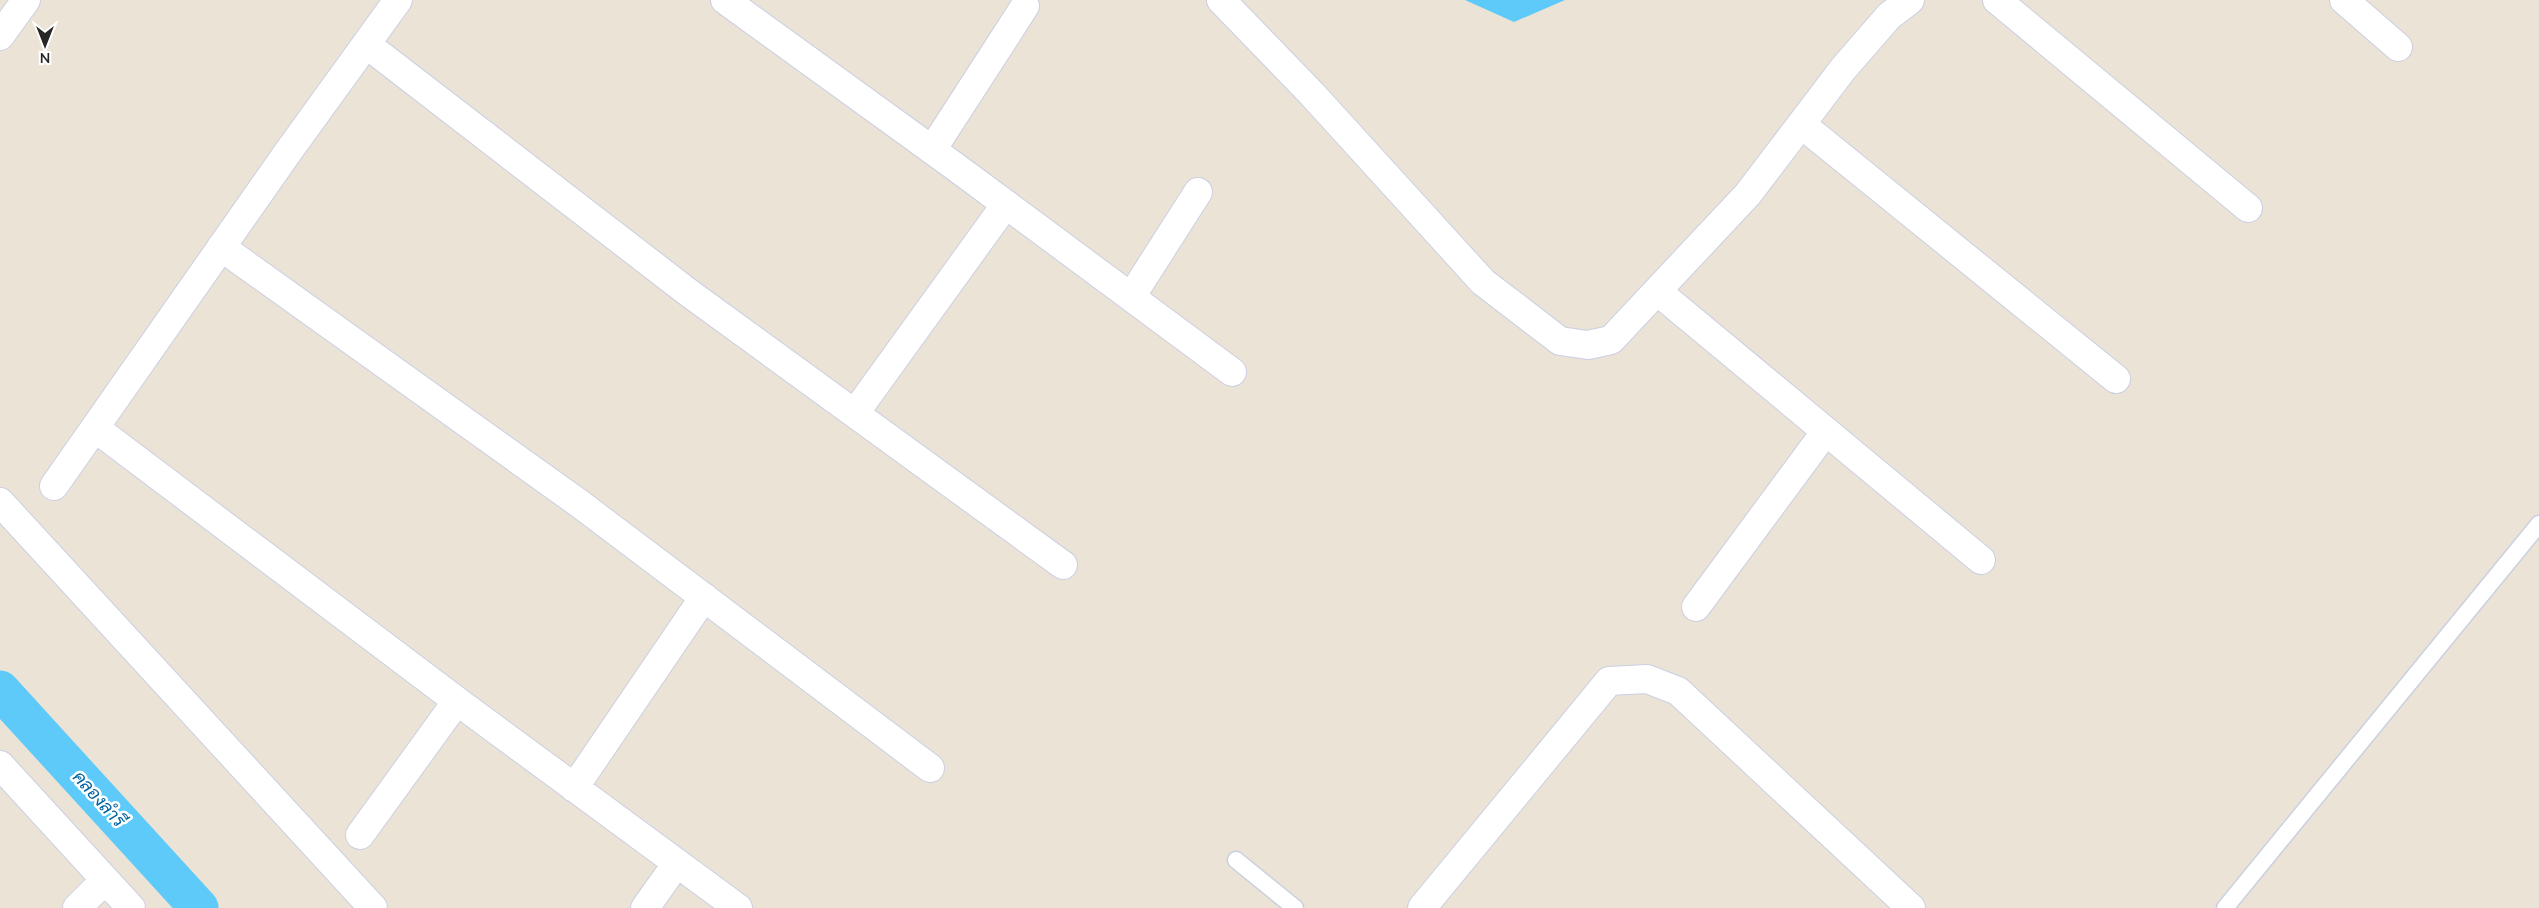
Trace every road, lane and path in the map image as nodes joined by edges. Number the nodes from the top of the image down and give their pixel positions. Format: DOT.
graph roads {
  1 [pos="26,0"];
  2 [pos="398,0"];
  3 [pos="1221,0"];
  4 [pos="1910,0"];
  5 [pos="1997,0"];
  6 [pos="2344,0"];
  7 [pos="738,4"];
  8 [pos="1025,6"];
  9 [pos="0,36"];
  10 [pos="366,44"];
  11 [pos="2398,47"];
  12 [pos="1801,124"];
  13 [pos="932,150"];
  14 [pos="1198,192"];
  15 [pos="1006,204"];
  16 [pos="2248,208"];
  17 [pos="221,247"];
  18 [pos="1656,291"];
  19 [pos="1131,297"];
  20 [pos="1232,372"];
  21 [pos="2116,379"];
  22 [pos="855,413"];
  23 [pos="95,428"];
  24 [pos="1826,432"];
  25 [pos="54,486"];
  26 [pos="0,502"];
  27 [pos="2539,524"];
  28 [pos="1981,560"];
  29 [pos="1063,565"];
  30 [pos="704,597"];
  31 [pos="1696,607"];
  32 [pos="457,701"];
  33 [pos="0,766"];
  34 [pos="930,768"];
  35 [pos="574,788"];
  36 [pos="360,835"];
  37 [pos="1236,860"];
  38 [pos="677,863"];
  39 [pos="105,880"];
  40 [pos="77,908"];
  41 [pos="130,908"];
  42 [pos="373,908"];
  43 [pos="645,908"];
  44 [pos="738,908"];
  45 [pos="1295,908"];
  46 [pos="1422,908"];
  47 [pos="1912,908"];
  48 [pos="2225,908"];
  1 -- 9 [label="street"];
  2 -- 10 [label="street"];
  3 -- 18 [label="street"];
  4 -- 12 [label="street"];
  5 -- 16 [label="street"];
  6 -- 11 [label="street"];
  7 -- 13 [label="street"];
  8 -- 13 [label="street"];
  10 -- 17 [label="street"];
  10 -- 22 [label="street"];
  12 -- 18 [label="street"];
  12 -- 21 [label="street"];
  13 -- 15 [label="street"];
  14 -- 19 [label="street"];
  15 -- 19 [label="street"];
  15 -- 22 [label="street"];
  17 -- 23 [label="street"];
  17 -- 30 [label="street"];
  18 -- 24 [label="street"];
  19 -- 20 [label="street"];
  22 -- 29 [label="street"];
  23 -- 25 [label="street"];
  23 -- 32 [label="street"];
  24 -- 28 [label="street"];
  24 -- 31 [label="street"];
  26 -- 42 [label="street"];
  27 -- 48 [label="lane"];
  30 -- 34 [label="street"];
  30 -- 35 [label="street"];
  32 -- 35 [label="street"];
  32 -- 36 [label="street"];
  33 -- 39 [label="street"];
  35 -- 38 [label="street"];
  37 -- 45 [label="lane"];
  38 -- 43 [label="street"];
  38 -- 44 [label="street"];
  39 -- 40 [label="street"];
  39 -- 41 [label="street"];
  46 -- 47 [label="street"];
}
